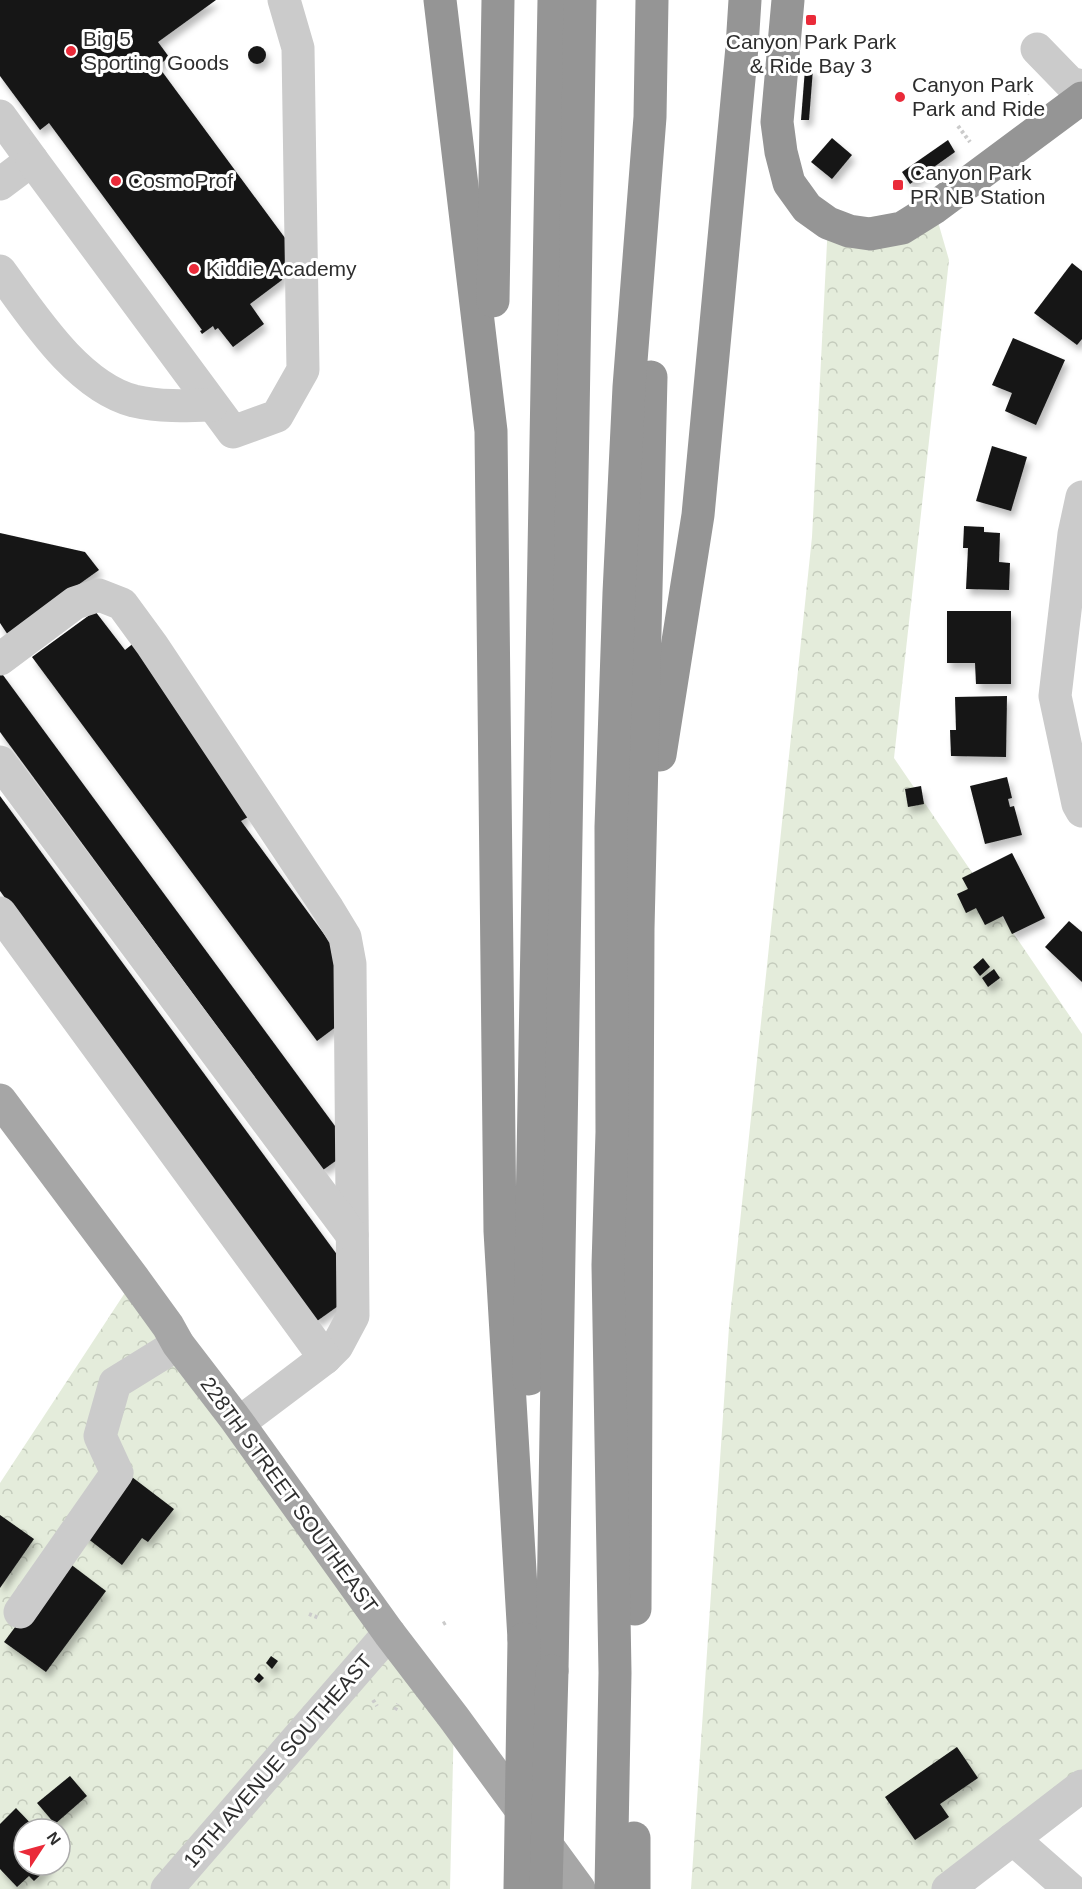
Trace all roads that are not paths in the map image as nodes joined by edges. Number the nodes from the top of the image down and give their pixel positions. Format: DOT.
graph roads {
  1 [pos="284,0"];
  2 [pos="440,0"];
  3 [pos="498,0"];
  4 [pos="555,0"];
  5 [pos="580,0"];
  6 [pos="651,0"];
  7 [pos="659,0"];
  8 [pos="745,0"];
  9 [pos="788,0"];
  10 [pos="1037,49"];
  11 [pos="1082,86"];
  12 [pos="1082,98"];
  13 [pos="0,116"];
  14 [pos="32,159"];
  15 [pos="0,184"];
  16 [pos="0,272"];
  17 [pos="212,405"];
  18 [pos="491,431"];
  19 [pos="1082,497"];
  20 [pos="0,659"];
  21 [pos="0,762"];
  22 [pos="1082,812"];
  23 [pos="0,913"];
  24 [pos="638,929"];
  25 [pos="0,1100"];
  26 [pos="352,1235"];
  27 [pos="178,1344"];
  28 [pos="325,1358"];
  29 [pos="239,1423"];
  30 [pos="20,1612"];
  31 [pos="389,1633"];
  32 [pos="524,1639"];
  33 [pos="1082,1786"];
  34 [pos="1013,1839"];
  35 [pos="167,1889"];
  36 [pos="520,1889"];
  37 [pos="546,1889"];
  38 [pos="579,1889"];
  39 [pos="611,1889"];
  40 [pos="634,1889"];
  41 [pos="948,1889"];
  42 [pos="1070,1889"];
  1 -- 17 [label="street"];
  2 -- 18 [label="highway"];
  3 -- 18 [label="highway"];
  4 -- 32 [label="highway"];
  5 -- 37 [label="highway, bridge"];
  6 -- 39 [label="highway"];
  7 -- 24 [label="highway"];
  8 -- 24 [label="highway"];
  9 -- 12 [label="highway"];
  10 -- 11 [label="street"];
  13 -- 14 [label="street"];
  14 -- 15 [label="street"];
  14 -- 17 [label="street"];
  16 -- 17 [label="street"];
  18 -- 32 [label="highway"];
  19 -- 22 [label="street"];
  20 -- 26 [label="street"];
  21 -- 26 [label="street"];
  23 -- 28 [label="street"];
  24 -- 40 [label="highway"];
  25 -- 27 [label="main road, 228TH STREET SOUTHEAST"];
  26 -- 28 [label="street"];
  27 -- 29 [label="main road, 228TH STREET SOUTHEAST"];
  27 -- 30 [label="street"];
  28 -- 29 [label="street"];
  29 -- 31 [label="main road, 228TH STREET SOUTHEAST"];
  31 -- 35 [label="street, 19TH AVENUE SOUTHEAST"];
  31 -- 38 [label="main road, 228TH STREET SOUTHEAST"];
  32 -- 36 [label="highway, bridge"];
  33 -- 34 [label="street"];
  34 -- 41 [label="street"];
  34 -- 42 [label="street"];
}
